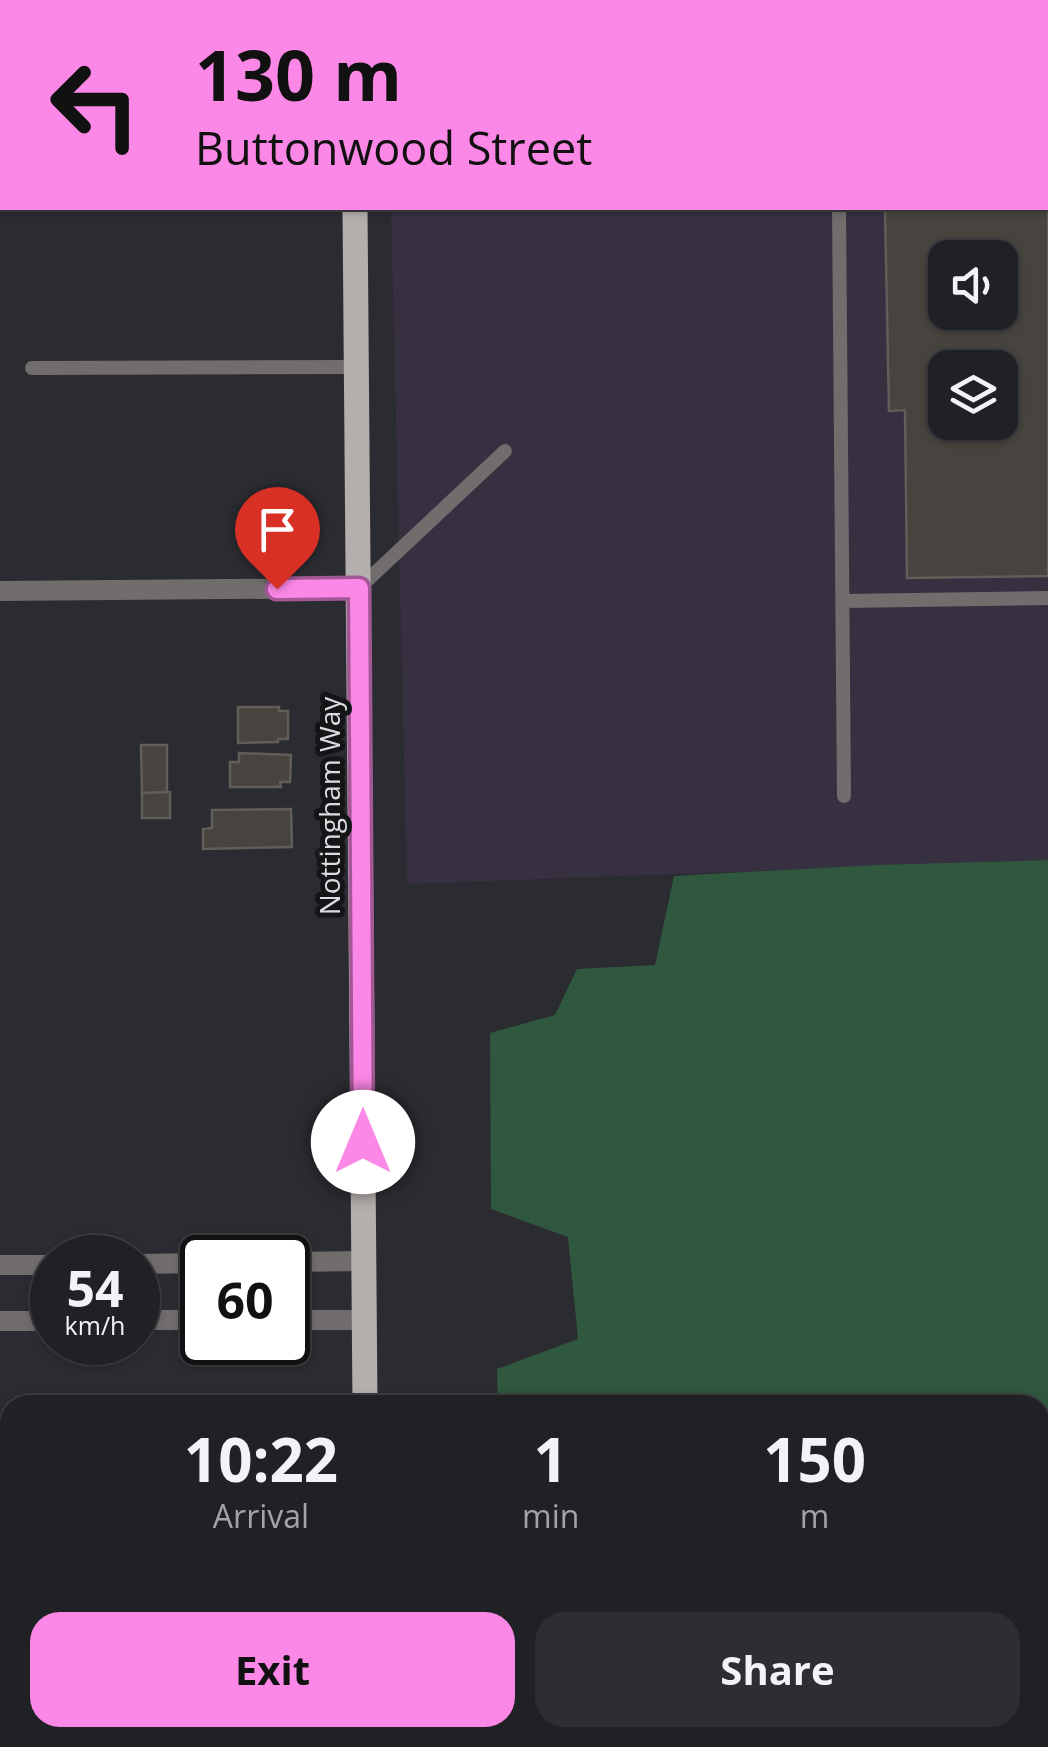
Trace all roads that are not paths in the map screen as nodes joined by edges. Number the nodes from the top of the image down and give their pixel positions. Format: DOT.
graph roads {
  1 [pos="354,210"];
  2 [pos="839,210"];
  3 [pos="356,366"];
  4 [pos="32,368"];
  5 [pos="504,451"];
  6 [pos="359,588"];
  7 [pos="0,591"];
  8 [pos="1048,598"];
  9 [pos="843,601"];
  10 [pos="844,796"];
  11 [pos="364,1261"];
  12 [pos="310,1262"];
  13 [pos="30,1264"];
  14 [pos="0,1265"];
  15 [pos="310,1320"];
  16 [pos="364,1320"];
  17 [pos="0,1321"];
  18 [pos="30,1321"];
  19 [pos="365,1395"];
  1 -- 3 [label="main road, Nottingham Way"];
  2 -- 9 [label="lane"];
  3 -- 4 [label="lane"];
  3 -- 6 [label="main road, Nottingham Way"];
  5 -- 6 [label="lane"];
  6 -- 7 [label="street"];
  6 -- 11 [label="main road, Nottingham Way"];
  8 -- 9 [label="lane"];
  9 -- 10 [label="lane"];
  11 -- 12 [label="street"];
  11 -- 16 [label="main road, Nottingham Way"];
  13 -- 14 [label="street"];
  15 -- 16 [label="street"];
  16 -- 19 [label="main road, Nottingham Way"];
  17 -- 18 [label="street"];
}
